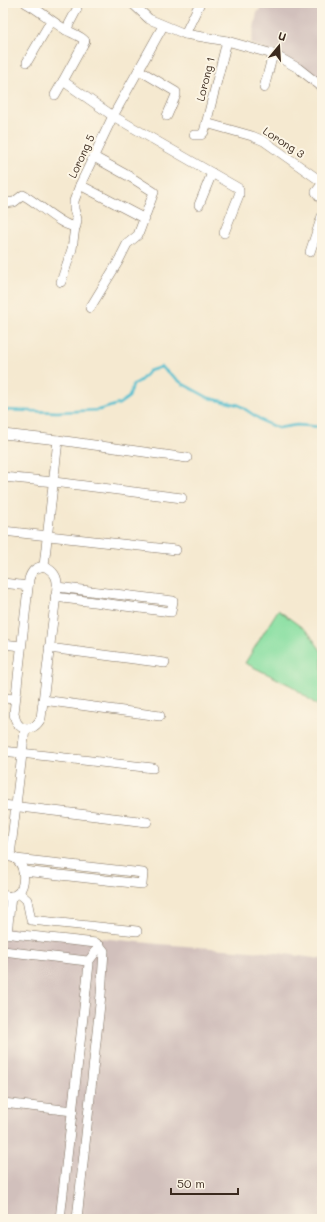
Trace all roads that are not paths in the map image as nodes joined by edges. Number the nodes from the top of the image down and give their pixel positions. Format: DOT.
graph roads {
  1 [pos="26,3"];
  2 [pos="132,3"];
  3 [pos="201,3"];
  4 [pos="77,10"];
  5 [pos="51,21"];
  6 [pos="163,26"];
  7 [pos="66,30"];
  8 [pos="185,34"];
  9 [pos="227,41"];
  10 [pos="273,54"];
  11 [pos="27,62"];
  12 [pos="139,70"];
  13 [pos="63,81"];
  14 [pos="322,87"];
  15 [pos="264,88"];
  16 [pos="55,95"];
  17 [pos="113,116"];
  18 [pos="167,116"];
  19 [pos="206,123"];
  20 [pos="194,135"];
  21 [pos="94,157"];
  22 [pos="212,173"];
  23 [pos="322,183"];
  24 [pos="80,185"];
  25 [pos="322,200"];
  26 [pos="4,203"];
  27 [pos="199,205"];
  28 [pos="322,216"];
  29 [pos="145,219"];
  30 [pos="75,227"];
  31 [pos="224,233"];
  32 [pos="320,234"];
  33 [pos="310,252"];
  34 [pos="61,282"];
  35 [pos="90,308"];
  36 [pos="3,434"];
  37 [pos="58,440"];
  38 [pos="187,458"];
  39 [pos="3,477"];
  40 [pos="54,482"];
  41 [pos="182,498"];
  42 [pos="3,531"];
  43 [pos="47,536"];
  44 [pos="176,550"];
  45 [pos="44,566"];
  46 [pos="3,583"];
  47 [pos="28,586"];
  48 [pos="57,587"];
  49 [pos="56,597"];
  50 [pos="3,644"];
  51 [pos="21,646"];
  52 [pos="49,648"];
  53 [pos="165,663"];
  54 [pos="3,698"];
  55 [pos="15,699"];
  56 [pos="43,700"];
  57 [pos="160,716"];
  58 [pos="25,729"];
  59 [pos="3,751"];
  60 [pos="22,753"];
  61 [pos="153,768"];
  62 [pos="3,805"];
  63 [pos="16,806"];
  64 [pos="147,822"];
  65 [pos="7,857"];
  66 [pos="23,871"];
  67 [pos="11,895"];
  68 [pos="137,931"];
  69 [pos="5,933"];
  70 [pos="100,946"];
  71 [pos="3,951"];
  72 [pos="88,962"];
  73 [pos="3,1103"];
  74 [pos="73,1111"];
  75 [pos="60,1219"];
  76 [pos="76,1219"];
  1 -- 5 [label="street"];
  2 -- 6 [label="street"];
  3 -- 8 [label="street"];
  4 -- 7 [label="street"];
  5 -- 7 [label="street"];
  5 -- 11 [label="street"];
  6 -- 8 [label="street"];
  6 -- 12 [label="street, Lorong 5"];
  7 -- 13 [label="street"];
  8 -- 9 [label="street"];
  9 -- 10 [label="street"];
  9 -- 19 [label="street, Lorong 1"];
  10 -- 14 [label="street"];
  10 -- 15 [label="street"];
  12 -- 17 [label="street, Lorong 5"];
  12 -- 18 [label="street"];
  13 -- 16 [label="street"];
  13 -- 17 [label="street"];
  17 -- 21 [label="street, Lorong 5"];
  17 -- 22 [label="street"];
  19 -- 20 [label="street"];
  19 -- 23 [label="street, Lorong 3"];
  21 -- 24 [label="street, Lorong 5"];
  21 -- 29 [label="street"];
  22 -- 27 [label="street"];
  22 -- 31 [label="street"];
  23 -- 25 [label="street"];
  24 -- 29 [label="street"];
  24 -- 30 [label="street, Lorong 5"];
  26 -- 30 [label="street"];
  28 -- 32 [label="street"];
  29 -- 35 [label="street"];
  30 -- 34 [label="street, Lorong 5"];
  32 -- 33 [label="street"];
  36 -- 37 [label="street"];
  37 -- 38 [label="street"];
  37 -- 40 [label="street"];
  39 -- 40 [label="street"];
  40 -- 41 [label="street"];
  40 -- 43 [label="street"];
  42 -- 43 [label="street"];
  43 -- 44 [label="street"];
  43 -- 45 [label="street"];
  45 -- 47 [label="street"];
  45 -- 48 [label="street"];
  46 -- 47 [label="street"];
  47 -- 51 [label="street"];
  48 -- 49 [label="street"];
  48 -- 49 [label="street"];
  49 -- 52 [label="street"];
  50 -- 51 [label="street"];
  51 -- 55 [label="street"];
  52 -- 53 [label="street"];
  52 -- 56 [label="street"];
  54 -- 55 [label="street"];
  55 -- 58 [label="street"];
  56 -- 57 [label="street"];
  56 -- 58 [label="street"];
  58 -- 60 [label="street"];
  59 -- 60 [label="street"];
  60 -- 61 [label="street"];
  60 -- 63 [label="street"];
  62 -- 63 [label="street"];
  63 -- 64 [label="street"];
  63 -- 65 [label="street"];
  65 -- 66 [label="street"];
  65 -- 66 [label="street"];
  66 -- 67 [label="street"];
  67 -- 68 [label="street"];
  67 -- 69 [label="street"];
  69 -- 70 [label="street"];
  70 -- 72 [label="street"];
  70 -- 76 [label="street"];
  71 -- 72 [label="street"];
  72 -- 74 [label="street"];
  73 -- 74 [label="street"];
  74 -- 75 [label="street"];
}
